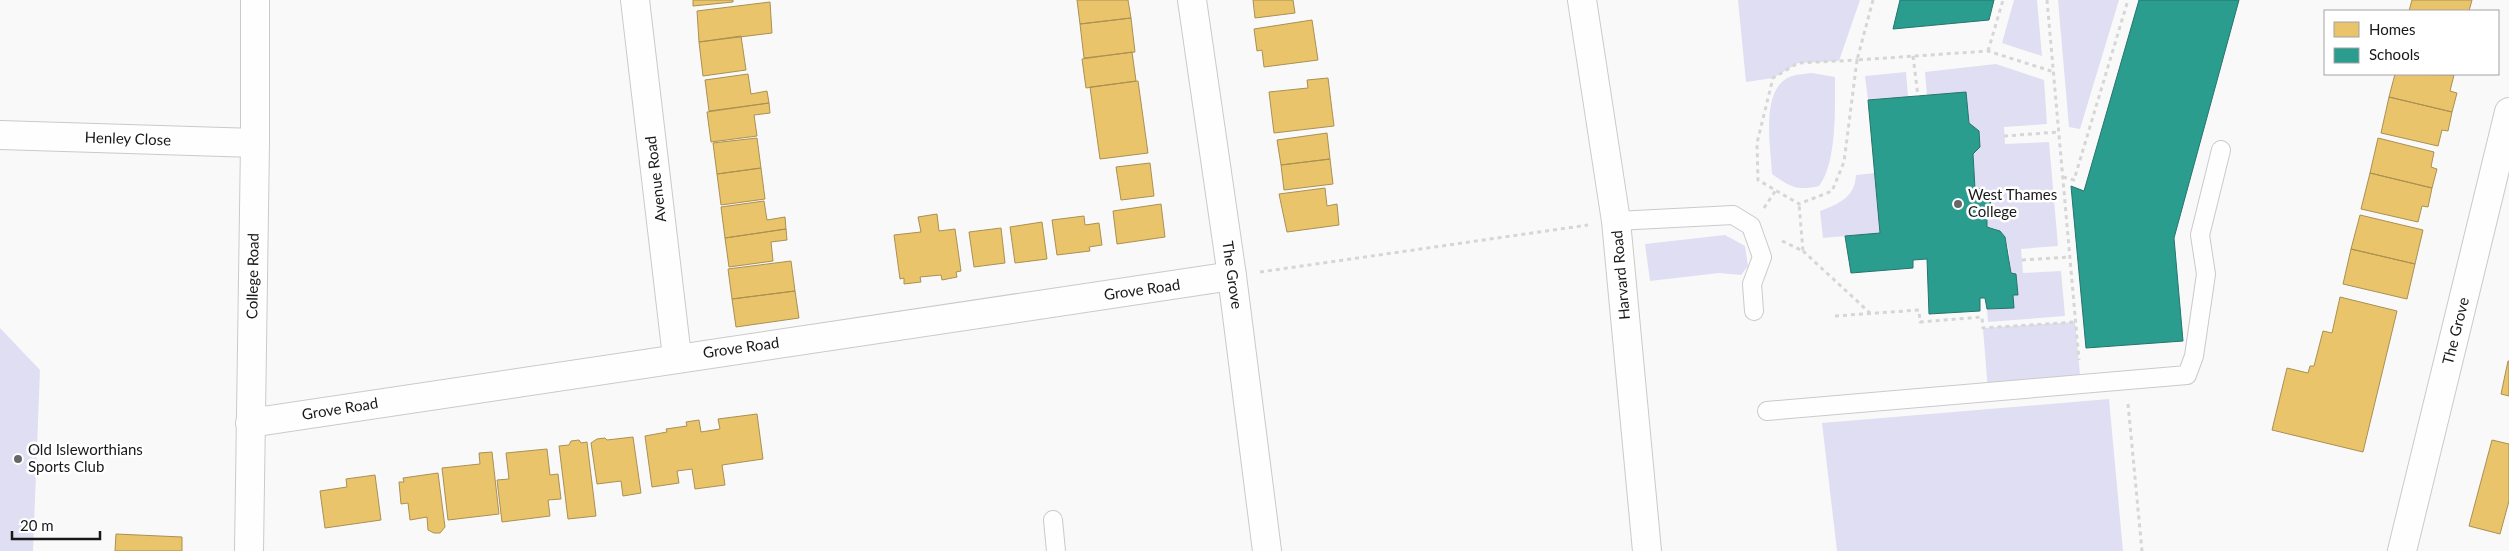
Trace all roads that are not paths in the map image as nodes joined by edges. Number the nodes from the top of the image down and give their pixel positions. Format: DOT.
graph roads {
  1 [pos="255,0"];
  2 [pos="634,0"];
  3 [pos="1192,0"];
  4 [pos="1582,0"];
  5 [pos="2509,112"];
  6 [pos="0,135"];
  7 [pos="255,143"];
  8 [pos="2222,150"];
  9 [pos="1616,221"];
  10 [pos="1232,276"];
  11 [pos="1754,310"];
  12 [pos="677,358"];
  13 [pos="1767,411"];
  14 [pos="250,423"];
  15 [pos="1053,520"];
  16 [pos="249,551"];
  17 [pos="1056,551"];
  18 [pos="1267,551"];
  19 [pos="1647,551"];
  20 [pos="2402,551"];
  1 -- 7 [label="street, College Road"];
  2 -- 12 [label="street, Avenue Road"];
  3 -- 10 [label="street, The Grove"];
  4 -- 9 [label="street, Harvard Road"];
  5 -- 20 [label="street, The Grove"];
  6 -- 7 [label="street, Henley Close"];
  7 -- 14 [label="street, College Road"];
  8 -- 13 [label="lane"];
  9 -- 11 [label="lane"];
  9 -- 19 [label="street, Harvard Road"];
  10 -- 12 [label="street, Grove Road"];
  10 -- 18 [label="street, The Grove"];
  12 -- 14 [label="street, Grove Road"];
  14 -- 16 [label="street, College Road"];
  15 -- 17 [label="lane"];
}
